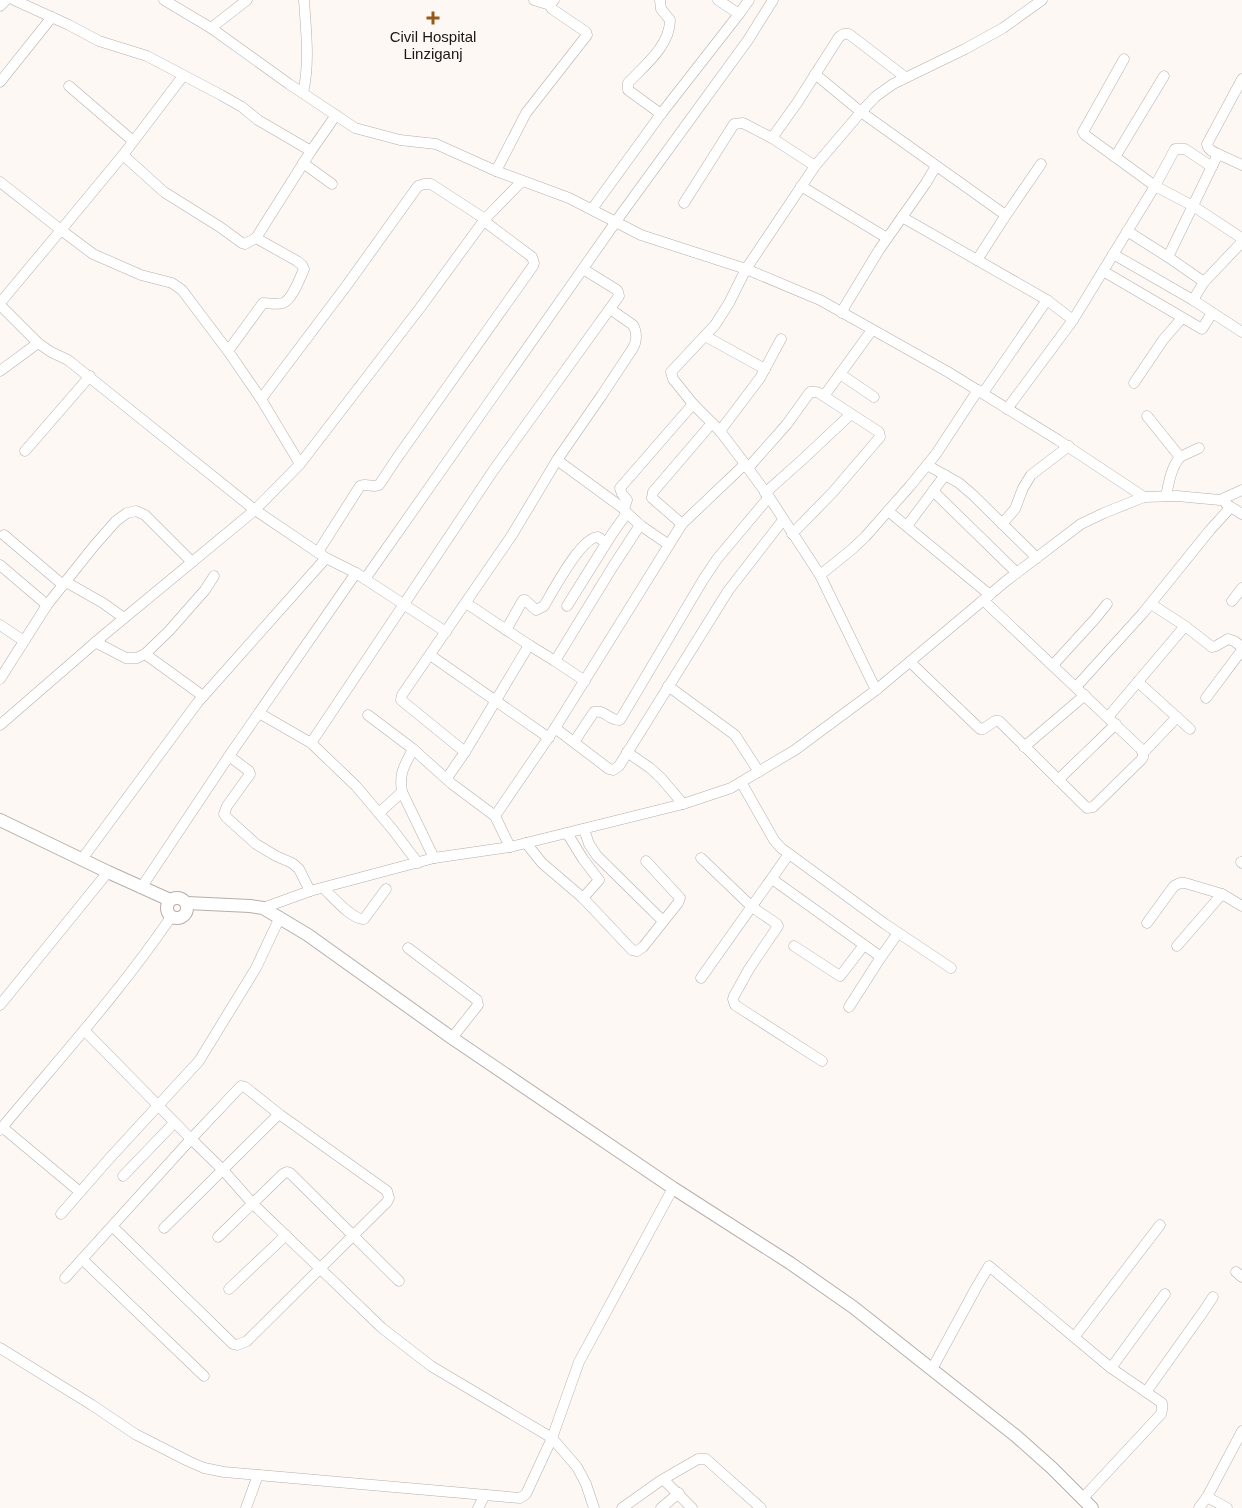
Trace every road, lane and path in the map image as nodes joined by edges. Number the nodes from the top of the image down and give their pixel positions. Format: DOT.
graph roads {
  1 [pos="6,0"];
  2 [pos="14,0"];
  3 [pos="164,0"];
  4 [pos="247,0"];
  5 [pos="304,0"];
  6 [pos="534,0"];
  7 [pos="660,0"];
  8 [pos="718,0"];
  9 [pos="749,0"];
  10 [pos="773,0"];
  11 [pos="1042,0"];
  12 [pos="552,3"];
  13 [pos="0,6"];
  14 [pos="739,14"];
  15 [pos="52,17"];
  16 [pos="211,28"];
  17 [pos="1124,60"];
  18 [pos="815,74"];
  19 [pos="183,76"];
  20 [pos="1164,76"];
  21 [pos="906,77"];
  22 [pos="1242,78"];
  23 [pos="0,82"];
  24 [pos="69,86"];
  25 [pos="303,93"];
  26 [pos="861,112"];
  27 [pos="661,114"];
  28 [pos="336,115"];
  29 [pos="772,138"];
  30 [pos="133,141"];
  31 [pos="311,151"];
  32 [pos="1218,154"];
  33 [pos="123,155"];
  34 [pos="1115,157"];
  35 [pos="303,163"];
  36 [pos="1041,164"];
  37 [pos="1242,165"];
  38 [pos="814,166"];
  39 [pos="936,166"];
  40 [pos="1212,167"];
  41 [pos="496,171"];
  42 [pos="522,181"];
  43 [pos="0,182"];
  44 [pos="332,184"];
  45 [pos="801,186"];
  46 [pos="1155,186"];
  47 [pos="684,203"];
  48 [pos="1193,206"];
  49 [pos="592,209"];
  50 [pos="902,217"];
  51 [pos="1004,218"];
  52 [pos="484,220"];
  53 [pos="616,222"];
  54 [pos="61,230"];
  55 [pos="1127,231"];
  56 [pos="256,238"];
  57 [pos="887,238"];
  58 [pos="1114,254"];
  59 [pos="1168,257"];
  60 [pos="977,260"];
  61 [pos="582,269"];
  62 [pos="746,269"];
  63 [pos="1103,271"];
  64 [pos="1204,282"];
  65 [pos="1047,300"];
  66 [pos="1193,300"];
  67 [pos="0,304"];
  68 [pos="610,309"];
  69 [pos="842,313"];
  70 [pos="1212,313"];
  71 [pos="1182,318"];
  72 [pos="1073,320"];
  73 [pos="872,330"];
  74 [pos="1242,332"];
  75 [pos="705,336"];
  76 [pos="781,339"];
  77 [pos="38,343"];
  78 [pos="228,351"];
  79 [pos="764,370"];
  80 [pos="0,371"];
  81 [pos="840,374"];
  82 [pos="90,376"];
  83 [pos="1134,383"];
  84 [pos="980,392"];
  85 [pos="824,396"];
  86 [pos="874,397"];
  87 [pos="261,399"];
  88 [pos="693,404"];
  89 [pos="1008,409"];
  90 [pos="851,414"];
  91 [pos="1147,416"];
  92 [pos="712,423"];
  93 [pos="720,431"];
  94 [pos="1068,446"];
  95 [pos="1200,448"];
  96 [pos="25,451"];
  97 [pos="1180,457"];
  98 [pos="557,460"];
  99 [pos="300,464"];
  100 [pos="927,465"];
  101 [pos="746,466"];
  102 [pos="945,475"];
  103 [pos="1242,490"];
  104 [pos="933,491"];
  105 [pos="767,495"];
  106 [pos="1166,496"];
  107 [pos="1144,497"];
  108 [pos="1220,500"];
  109 [pos="1231,507"];
  110 [pos="255,510"];
  111 [pos="626,511"];
  112 [pos="888,511"];
  113 [pos="1242,514"];
  114 [pos="783,520"];
  115 [pos="682,524"];
  116 [pos="1002,524"];
  117 [pos="640,525"];
  118 [pos="907,526"];
  119 [pos="792,534"];
  120 [pos="4,536"];
  121 [pos="606,543"];
  122 [pos="669,545"];
  123 [pos="322,555"];
  124 [pos="1037,558"];
  125 [pos="192,562"];
  126 [pos="0,564"];
  127 [pos="356,573"];
  128 [pos="1017,573"];
  129 [pos="820,575"];
  130 [pos="214,576"];
  131 [pos="365,579"];
  132 [pos="64,584"];
  133 [pos="1242,588"];
  134 [pos="987,597"];
  135 [pos="1232,601"];
  136 [pos="466,602"];
  137 [pos="403,604"];
  138 [pos="1107,604"];
  139 [pos="1151,604"];
  140 [pos="47,605"];
  141 [pos="567,606"];
  142 [pos="124,618"];
  143 [pos="0,625"];
  144 [pos="1185,626"];
  145 [pos="506,630"];
  146 [pos="446,632"];
  147 [pos="24,642"];
  148 [pos="95,642"];
  149 [pos="529,646"];
  150 [pos="1242,648"];
  151 [pos="145,654"];
  152 [pos="430,655"];
  153 [pos="555,661"];
  154 [pos="910,662"];
  155 [pos="1052,665"];
  156 [pos="0,679"];
  157 [pos="585,681"];
  158 [pos="1138,682"];
  159 [pos="668,686"];
  160 [pos="1076,687"];
  161 [pos="876,690"];
  162 [pos="1084,695"];
  163 [pos="203,696"];
  164 [pos="1206,698"];
  165 [pos="496,701"];
  166 [pos="258,713"];
  167 [pos="368,715"];
  168 [pos="1177,717"];
  169 [pos="1112,720"];
  170 [pos="0,725"];
  171 [pos="555,728"];
  172 [pos="1190,729"];
  173 [pos="549,738"];
  174 [pos="574,742"];
  175 [pos="311,743"];
  176 [pos="1024,747"];
  177 [pos="413,748"];
  178 [pos="465,752"];
  179 [pos="627,752"];
  180 [pos="1143,753"];
  181 [pos="229,756"];
  182 [pos="759,772"];
  183 [pos="447,778"];
  184 [pos="1058,780"];
  185 [pos="741,782"];
  186 [pos="402,792"];
  187 [pos="683,804"];
  188 [pos="378,813"];
  189 [pos="495,816"];
  190 [pos="0,820"];
  191 [pos="584,829"];
  192 [pos="568,833"];
  193 [pos="526,843"];
  194 [pos="510,847"];
  195 [pos="789,854"];
  196 [pos="434,858"];
  197 [pos="701,858"];
  198 [pos="82,859"];
  199 [pos="646,861"];
  200 [pos="418,862"];
  201 [pos="108,872"];
  202 [pos="772,879"];
  203 [pos="141,888"];
  204 [pos="323,888"];
  205 [pos="386,889"];
  206 [pos="310,891"];
  207 [pos="1222,894"];
  208 [pos="583,898"];
  209 [pos="170,900"];
  210 [pos="187,903"];
  211 [pos="1242,906"];
  212 [pos="752,907"];
  213 [pos="264,908"];
  214 [pos="171,916"];
  215 [pos="280,917"];
  216 [pos="663,921"];
  217 [pos="1147,922"];
  218 [pos="898,933"];
  219 [pos="864,945"];
  220 [pos="794,946"];
  221 [pos="1177,946"];
  222 [pos="408,948"];
  223 [pos="881,957"];
  224 [pos="951,968"];
  225 [pos="701,978"];
  226 [pos="0,1005"];
  227 [pos="849,1007"];
  228 [pos="84,1030"];
  229 [pos="452,1038"];
  230 [pos="822,1061"];
  231 [pos="158,1106"];
  232 [pos="279,1114"];
  233 [pos="174,1123"];
  234 [pos="1,1129"];
  235 [pos="190,1139"];
  236 [pos="223,1170"];
  237 [pos="123,1176"];
  238 [pos="673,1188"];
  239 [pos="80,1192"];
  240 [pos="253,1204"];
  241 [pos="61,1214"];
  242 [pos="1160,1225"];
  243 [pos="112,1226"];
  244 [pos="164,1228"];
  245 [pos="286,1235"];
  246 [pos="354,1236"];
  247 [pos="218,1237"];
  248 [pos="82,1259"];
  249 [pos="321,1269"];
  250 [pos="65,1278"];
  251 [pos="400,1281"];
  252 [pos="229,1289"];
  253 [pos="1166,1294"];
  254 [pos="1213,1297"];
  255 [pos="1075,1336"];
  256 [pos="0,1348"];
  257 [pos="1111,1368"];
  258 [pos="932,1369"];
  259 [pos="204,1376"];
  260 [pos="1146,1392"];
  261 [pos="1242,1431"];
  262 [pos="552,1438"];
  263 [pos="258,1475"];
  264 [pos="664,1480"];
  265 [pos="678,1493"];
  266 [pos="485,1495"];
  267 [pos="1207,1497"];
  268 [pos="1083,1498"];
  269 [pos="246,1508"];
  270 [pos="478,1508"];
  271 [pos="594,1508"];
  272 [pos="622,1508"];
  273 [pos="661,1508"];
  274 [pos="692,1508"];
  275 [pos="761,1508"];
  276 [pos="1092,1508"];
  277 [pos="1198,1508"];
  278 [pos="1227,1508"];
  1 -- 13 [label="street"];
  2 -- 15 [label="street"];
  3 -- 16 [label="street"];
  4 -- 16 [label="street"];
  5 -- 25 [label="street"];
  6 -- 12 [label="street"];
  7 -- 27 [label="street"];
  8 -- 14 [label="street"];
  9 -- 14 [label="street"];
  10 -- 53 [label="street"];
  11 -- 21 [label="street"];
  12 -- 41 [label="street"];
  14 -- 27 [label="street"];
  15 -- 19 [label="street"];
  15 -- 23 [label="street"];
  16 -- 25 [label="street"];
  17 -- 34 [label="street"];
  18 -- 21 [label="street"];
  18 -- 26 [label="street"];
  18 -- 29 [label="street"];
  19 -- 30 [label="street"];
  19 -- 31 [label="street"];
  20 -- 34 [label="street"];
  21 -- 26 [label="street"];
  22 -- 32 [label="street"];
  24 -- 30 [label="street"];
  25 -- 28 [label="street"];
  26 -- 38 [label="street"];
  26 -- 39 [label="street"];
  27 -- 49 [label="street"];
  28 -- 31 [label="street"];
  28 -- 41 [label="street"];
  29 -- 38 [label="street"];
  29 -- 47 [label="street"];
  30 -- 33 [label="street"];
  31 -- 35 [label="street"];
  32 -- 37 [label="street"];
  32 -- 40 [label="street"];
  33 -- 54 [label="street"];
  33 -- 56 [label="street"];
  34 -- 46 [label="street"];
  35 -- 44 [label="street"];
  35 -- 56 [label="street"];
  36 -- 51 [label="street"];
  38 -- 45 [label="street"];
  39 -- 50 [label="street"];
  39 -- 51 [label="street"];
  40 -- 46 [label="street"];
  40 -- 48 [label="street"];
  41 -- 42 [label="street"];
  42 -- 49 [label="street"];
  42 -- 52 [label="street"];
  43 -- 54 [label="street"];
  45 -- 57 [label="street"];
  45 -- 62 [label="street"];
  46 -- 48 [label="street"];
  46 -- 55 [label="street"];
  48 -- 59 [label="street"];
  48 -- 64 [label="street"];
  49 -- 53 [label="street"];
  50 -- 57 [label="street"];
  50 -- 60 [label="street"];
  51 -- 60 [label="street"];
  52 -- 87 [label="street"];
  52 -- 99 [label="street"];
  52 -- 123 [label="street"];
  53 -- 61 [label="street"];
  53 -- 62 [label="street"];
  54 -- 67 [label="street"];
  54 -- 78 [label="street"];
  55 -- 58 [label="street"];
  55 -- 59 [label="street"];
  56 -- 78 [label="street"];
  57 -- 69 [label="street"];
  58 -- 63 [label="street"];
  58 -- 66 [label="street"];
  59 -- 64 [label="street"];
  60 -- 65 [label="street"];
  61 -- 68 [label="street"];
  61 -- 131 [label="street"];
  62 -- 69 [label="street"];
  62 -- 75 [label="street"];
  63 -- 71 [label="street"];
  63 -- 72 [label="street"];
  64 -- 66 [label="street"];
  65 -- 72 [label="street"];
  65 -- 84 [label="street"];
  66 -- 70 [label="street"];
  67 -- 77 [label="street"];
  68 -- 98 [label="street"];
  68 -- 137 [label="street"];
  69 -- 73 [label="street"];
  70 -- 71 [label="street"];
  70 -- 74 [label="street"];
  71 -- 83 [label="street"];
  72 -- 89 [label="street"];
  73 -- 81 [label="street"];
  73 -- 84 [label="street"];
  75 -- 79 [label="street"];
  75 -- 88 [label="street"];
  76 -- 79 [label="street"];
  77 -- 80 [label="street"];
  77 -- 82 [label="street"];
  78 -- 87 [label="street"];
  79 -- 93 [label="street"];
  81 -- 85 [label="street"];
  81 -- 86 [label="street"];
  82 -- 96 [label="street"];
  82 -- 110 [label="street"];
  84 -- 89 [label="street"];
  84 -- 100 [label="street"];
  85 -- 90 [label="street"];
  85 -- 101 [label="street"];
  87 -- 99 [label="street"];
  88 -- 92 [label="street"];
  88 -- 111 [label="street"];
  89 -- 94 [label="street"];
  90 -- 105 [label="street"];
  90 -- 119 [label="street"];
  91 -- 97 [label="street"];
  92 -- 93 [label="street"];
  92 -- 115 [label="street"];
  93 -- 101 [label="street"];
  94 -- 107 [label="street"];
  94 -- 116 [label="street"];
  95 -- 97 [label="street"];
  97 -- 106 [label="street"];
  98 -- 111 [label="street"];
  98 -- 136 [label="street"];
  99 -- 110 [label="street"];
  100 -- 102 [label="street"];
  100 -- 112 [label="street"];
  101 -- 105 [label="street"];
  101 -- 115 [label="street"];
  102 -- 104 [label="street"];
  102 -- 116 [label="street"];
  103 -- 108 [label="street"];
  104 -- 118 [label="street"];
  104 -- 128 [label="street"];
  105 -- 114 [label="street"];
  105 -- 174 [label="street"];
  106 -- 107 [label="street"];
  106 -- 108 [label="street"];
  107 -- 124 [label="street"];
  108 -- 109 [label="street"];
  109 -- 113 [label="street"];
  109 -- 139 [label="street"];
  110 -- 123 [label="street"];
  110 -- 125 [label="street"];
  111 -- 117 [label="street"];
  111 -- 121 [label="street"];
  112 -- 118 [label="street"];
  112 -- 129 [label="street"];
  114 -- 119 [label="street"];
  114 -- 159 [label="street"];
  115 -- 122 [label="street"];
  116 -- 124 [label="street"];
  117 -- 122 [label="street"];
  117 -- 153 [label="street"];
  118 -- 134 [label="street"];
  119 -- 129 [label="street"];
  120 -- 132 [label="street"];
  121 -- 141 [label="street"];
  121 -- 145 [label="street"];
  122 -- 157 [label="street"];
  123 -- 127 [label="street"];
  123 -- 163 [label="street"];
  124 -- 128 [label="street"];
  125 -- 132 [label="street"];
  125 -- 142 [label="street"];
  126 -- 140 [label="street"];
  127 -- 131 [label="street"];
  127 -- 166 [label="street"];
  128 -- 134 [label="street"];
  129 -- 161 [label="street"];
  130 -- 151 [label="street"];
  131 -- 137 [label="street"];
  132 -- 140 [label="street"];
  132 -- 142 [label="street"];
  133 -- 135 [label="street"];
  134 -- 154 [label="street"];
  134 -- 155 [label="street"];
  136 -- 145 [label="street"];
  136 -- 146 [label="street"];
  137 -- 146 [label="street"];
  137 -- 175 [label="street"];
  138 -- 155 [label="street"];
  139 -- 144 [label="street"];
  139 -- 160 [label="street"];
  140 -- 147 [label="street"];
  142 -- 148 [label="street"];
  143 -- 147 [label="street"];
  144 -- 150 [label="street"];
  144 -- 158 [label="street"];
  145 -- 149 [label="street"];
  146 -- 152 [label="street"];
  147 -- 156 [label="street"];
  148 -- 151 [label="street"];
  148 -- 170 [label="street"];
  149 -- 153 [label="street"];
  149 -- 165 [label="street"];
  150 -- 164 [label="street"];
  151 -- 163 [label="street"];
  152 -- 165 [label="street"];
  152 -- 178 [label="street"];
  153 -- 157 [label="street"];
  154 -- 161 [label="street"];
  154 -- 176 [label="street"];
  155 -- 160 [label="street"];
  157 -- 171 [label="street"];
  158 -- 168 [label="street"];
  158 -- 169 [label="street"];
  159 -- 179 [label="street"];
  159 -- 182 [label="street"];
  160 -- 162 [label="street"];
  161 -- 182 [label="street"];
  162 -- 169 [label="street"];
  162 -- 176 [label="street"];
  163 -- 198 [label="street"];
  165 -- 173 [label="street"];
  165 -- 178 [label="street"];
  166 -- 175 [label="street"];
  166 -- 181 [label="street"];
  167 -- 177 [label="street"];
  168 -- 172 [label="street"];
  168 -- 180 [label="street"];
  169 -- 180 [label="street"];
  169 -- 184 [label="street"];
  171 -- 173 [label="street"];
  171 -- 174 [label="street"];
  173 -- 189 [label="street"];
  174 -- 179 [label="street"];
  175 -- 188 [label="street"];
  176 -- 184 [label="street"];
  177 -- 183 [label="street"];
  177 -- 186 [label="street"];
  178 -- 183 [label="street"];
  179 -- 187 [label="street"];
  180 -- 184 [label="street"];
  181 -- 203 [label="street"];
  181 -- 206 [label="street"];
  182 -- 185 [label="street"];
  183 -- 189 [label="street"];
  185 -- 187 [label="street"];
  185 -- 195 [label="street"];
  186 -- 188 [label="street"];
  186 -- 196 [label="street"];
  187 -- 191 [label="street"];
  188 -- 200 [label="street"];
  189 -- 194 [label="street"];
  190 -- 198 [label="main road"];
  191 -- 192 [label="street"];
  191 -- 216 [label="street"];
  192 -- 193 [label="street"];
  192 -- 208 [label="street"];
  193 -- 194 [label="street"];
  193 -- 208 [label="street"];
  194 -- 196 [label="street"];
  195 -- 202 [label="street"];
  195 -- 218 [label="street"];
  196 -- 200 [label="street"];
  197 -- 212 [label="street"];
  198 -- 201 [label="main road"];
  199 -- 216 [label="street"];
  200 -- 204 [label="street"];
  201 -- 203 [label="main road"];
  201 -- 226 [label="street"];
  202 -- 212 [label="street"];
  202 -- 219 [label="street"];
  203 -- 209 [label="main road"];
  204 -- 205 [label="street"];
  204 -- 206 [label="street"];
  206 -- 213 [label="street"];
  207 -- 211 [label="street"];
  207 -- 217 [label="street"];
  207 -- 221 [label="street"];
  208 -- 216 [label="street"];
  209 -- 210 [label="main road"];
  209 -- 214 [label="main road"];
  210 -- 213 [label="main road"];
  210 -- 214 [label="main road"];
  212 -- 225 [label="street"];
  212 -- 230 [label="street"];
  213 -- 215 [label="main road"];
  214 -- 228 [label="street"];
  215 -- 229 [label="main road"];
  215 -- 231 [label="street"];
  218 -- 223 [label="street"];
  218 -- 224 [label="street"];
  219 -- 220 [label="street"];
  219 -- 223 [label="street"];
  222 -- 229 [label="street"];
  223 -- 227 [label="street"];
  228 -- 231 [label="street"];
  228 -- 234 [label="street"];
  229 -- 238 [label="main road"];
  231 -- 233 [label="street"];
  231 -- 239 [label="street"];
  232 -- 235 [label="street"];
  232 -- 236 [label="street"];
  232 -- 246 [label="street"];
  233 -- 235 [label="street"];
  233 -- 237 [label="street"];
  234 -- 239 [label="street"];
  235 -- 236 [label="street"];
  235 -- 243 [label="street"];
  236 -- 240 [label="street"];
  236 -- 244 [label="street"];
  238 -- 258 [label="main road"];
  238 -- 262 [label="street"];
  239 -- 241 [label="street"];
  240 -- 245 [label="street"];
  240 -- 246 [label="street"];
  240 -- 247 [label="street"];
  242 -- 255 [label="street"];
  243 -- 248 [label="street"];
  243 -- 249 [label="street"];
  245 -- 249 [label="street"];
  245 -- 252 [label="street"];
  246 -- 249 [label="street"];
  246 -- 251 [label="street"];
  248 -- 250 [label="street"];
  248 -- 259 [label="street"];
  249 -- 262 [label="street"];
  253 -- 257 [label="street"];
  254 -- 260 [label="street"];
  255 -- 257 [label="street"];
  255 -- 258 [label="street"];
  256 -- 263 [label="street"];
  257 -- 260 [label="street"];
  258 -- 268 [label="main road"];
  260 -- 268 [label="street"];
  261 -- 267 [label="street"];
  262 -- 266 [label="street"];
  262 -- 271 [label="street"];
  263 -- 266 [label="street"];
  263 -- 269 [label="street"];
  264 -- 265 [label="street"];
  264 -- 272 [label="street"];
  264 -- 275 [label="street"];
  265 -- 273 [label="street"];
  265 -- 274 [label="street"];
  266 -- 270 [label="street"];
  267 -- 277 [label="street"];
  267 -- 278 [label="street"];
  268 -- 276 [label="main road"];
}
